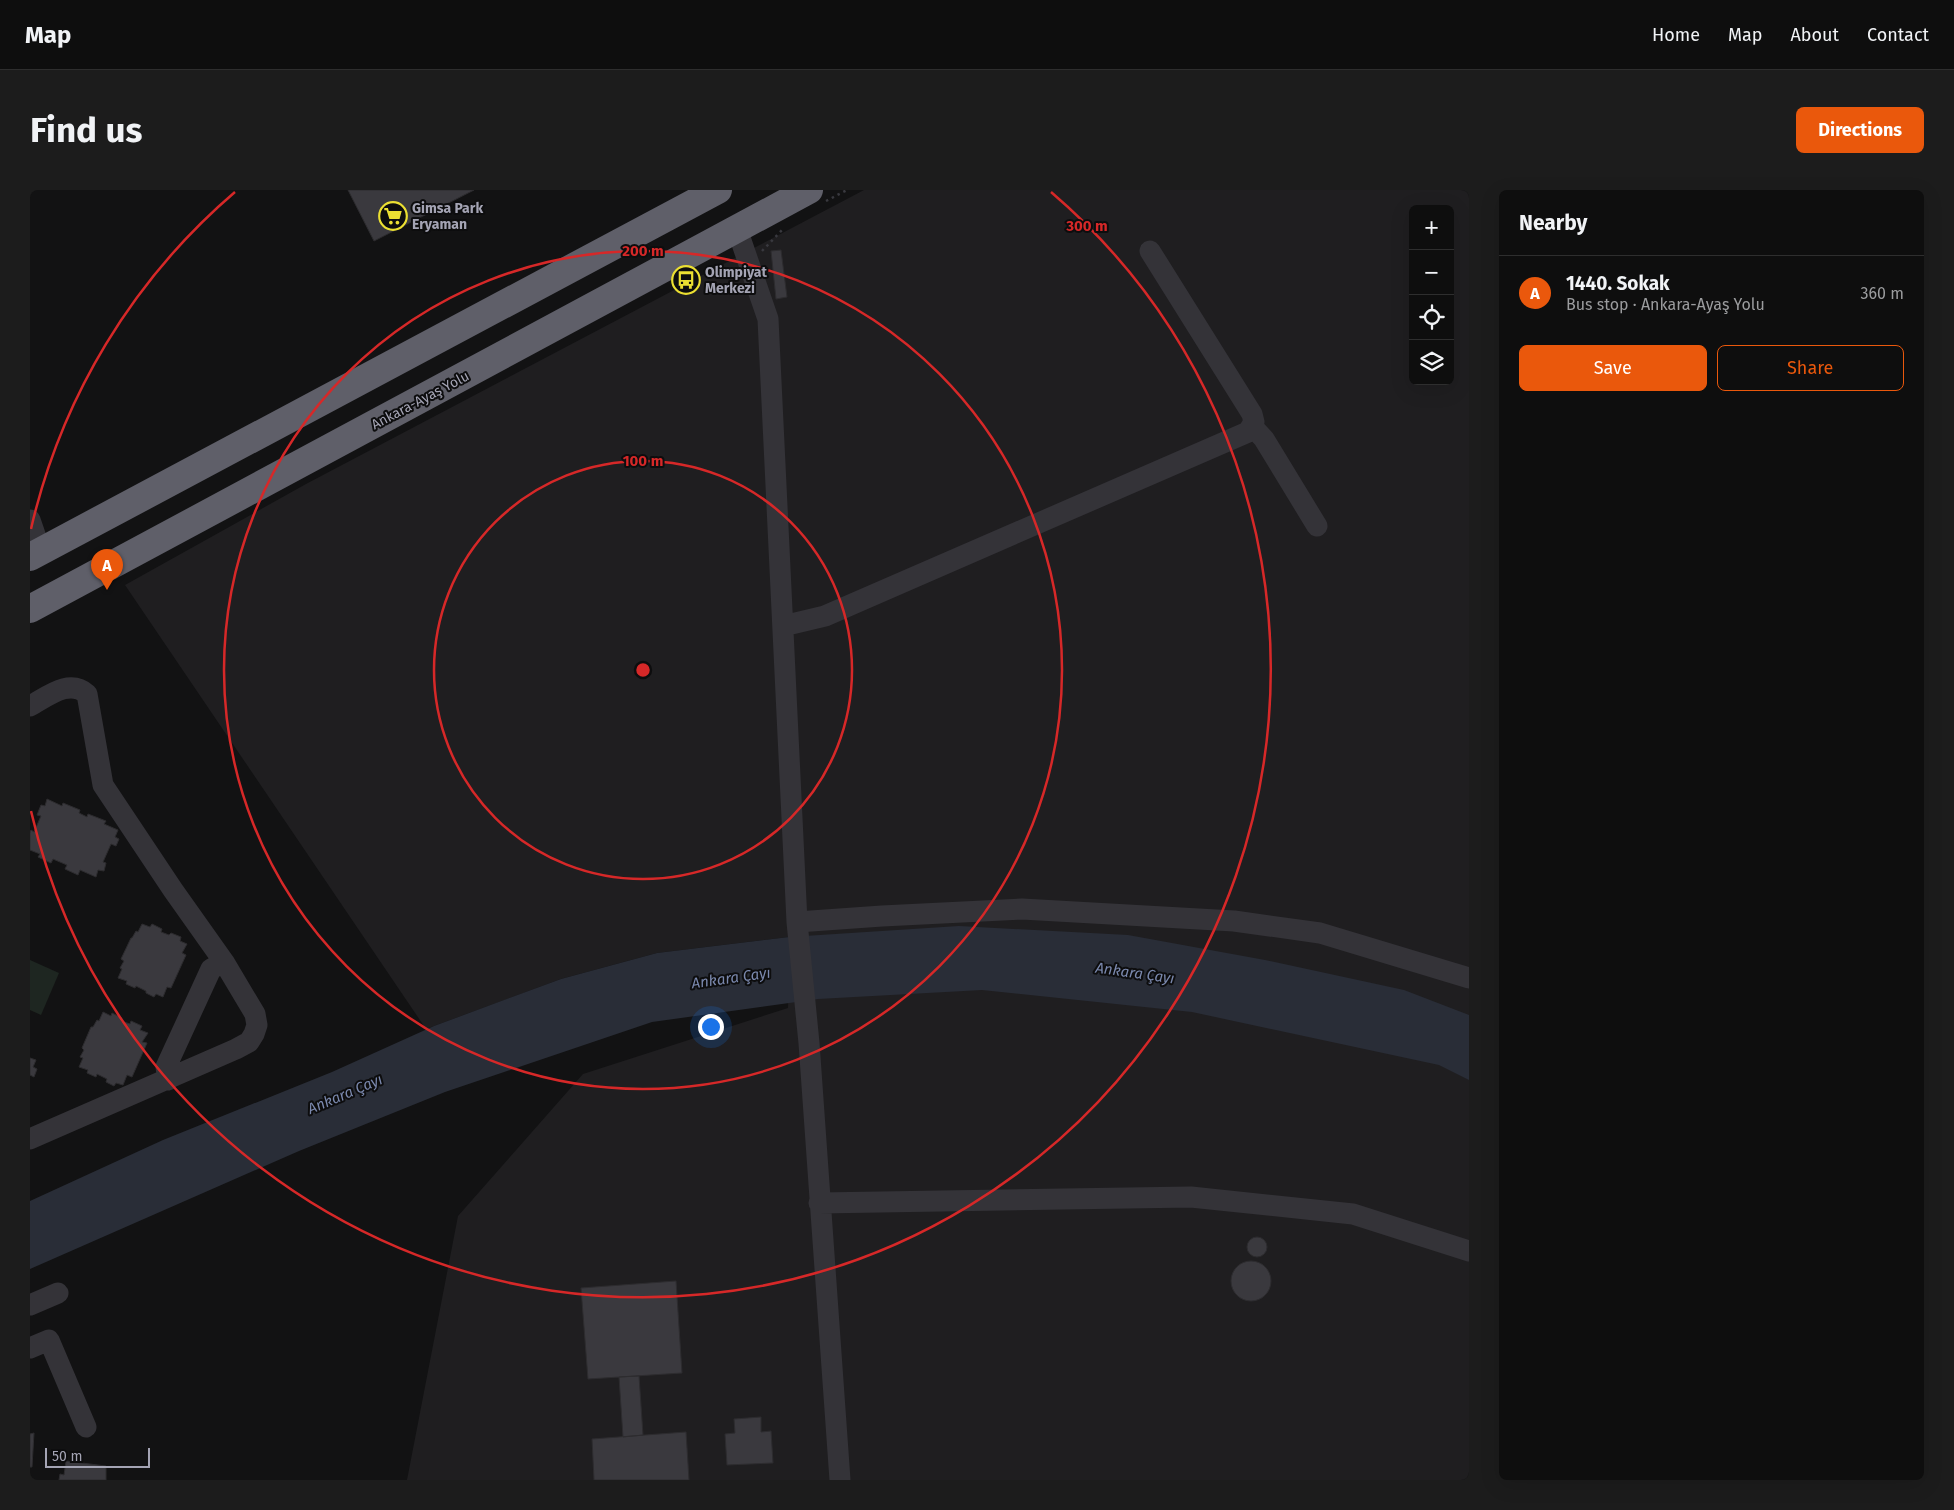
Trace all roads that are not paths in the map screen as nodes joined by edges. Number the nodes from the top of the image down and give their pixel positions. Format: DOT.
graph roads {
  1 [pos="718,190"];
  2 [pos="817,196"];
  3 [pos="737,229"];
  4 [pos="1150,251"];
  5 [pos="1252,426"];
  6 [pos="30,520"];
  7 [pos="1317,526"];
  8 [pos="34,550"];
  9 [pos="30,609"];
  10 [pos="783,626"];
  11 [pos="30,706"];
  12 [pos="797,922"];
  13 [pos="224,962"];
  14 [pos="1469,978"];
  15 [pos="168,1080"];
  16 [pos="30,1139"];
  17 [pos="819,1202"];
  18 [pos="1469,1251"];
  19 [pos="58,1293"];
  20 [pos="30,1306"];
  21 [pos="30,1348"];
  22 [pos="86,1426"];
  23 [pos="840,1480"];
  1 -- 8 [label="highway"];
  2 -- 3 [label="highway, Ankara-Ayaş Yolu"];
  3 -- 9 [label="highway, Ankara-Ayaş Yolu"];
  3 -- 10 [label="street"];
  4 -- 5 [label="street"];
  5 -- 7 [label="street"];
  5 -- 10 [label="street"];
  6 -- 8 [label="street"];
  10 -- 12 [label="street"];
  11 -- 13 [label="street"];
  12 -- 14 [label="street"];
  12 -- 17 [label="street"];
  13 -- 15 [label="street"];
  13 -- 15 [label="street"];
  15 -- 16 [label="street"];
  17 -- 18 [label="street"];
  17 -- 23 [label="street"];
  19 -- 20 [label="street"];
  21 -- 22 [label="street"];
}
